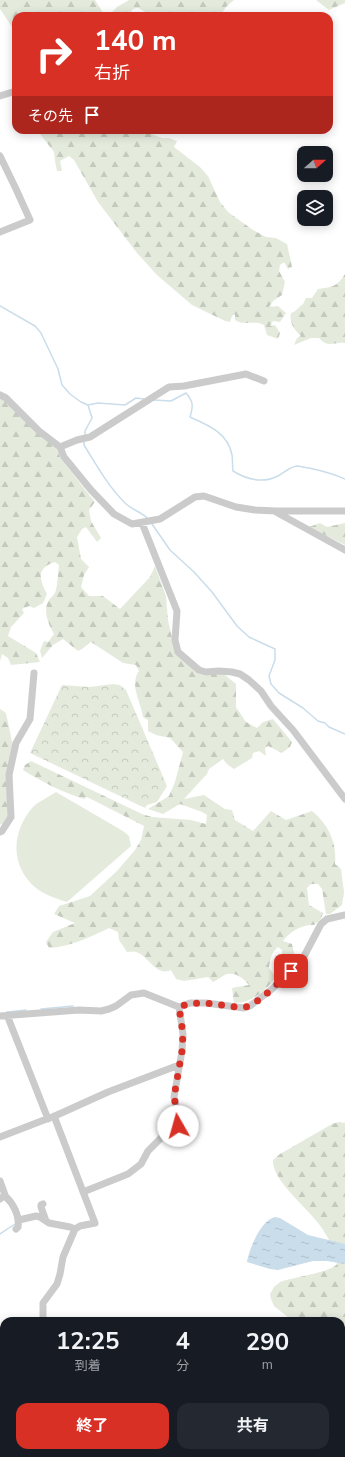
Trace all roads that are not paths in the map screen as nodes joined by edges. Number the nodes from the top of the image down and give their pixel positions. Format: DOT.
graph roads {
  1 [pos="12,92"];
  2 [pos="0,96"];
  3 [pos="0,156"];
  4 [pos="0,232"];
  5 [pos="264,381"];
  6 [pos="0,395"];
  7 [pos="60,448"];
  8 [pos="276,512"];
  9 [pos="345,512"];
  10 [pos="142,523"];
  11 [pos="345,550"];
  12 [pos="34,673"];
  13 [pos="345,798"];
  14 [pos="0,832"];
  15 [pos="345,915"];
  16 [pos="179,1007"];
  17 [pos="4,1016"];
  18 [pos="179,1065"];
  19 [pos="51,1117"];
  20 [pos="0,1137"];
  21 [pos="0,1182"];
  22 [pos="84,1192"];
  23 [pos="2,1198"];
  24 [pos="43,1204"];
  25 [pos="19,1220"];
  26 [pos="46,1221"];
  27 [pos="16,1229"];
  28 [pos="75,1229"];
  29 [pos="43,1317"];
  1 -- 2 [label="street"];
  3 -- 4 [label="street"];
  5 -- 7 [label="street"];
  6 -- 7 [label="street"];
  7 -- 10 [label="street"];
  8 -- 9 [label="street"];
  8 -- 10 [label="street"];
  8 -- 11 [label="street"];
  10 -- 13 [label="street"];
  12 -- 14 [label="street"];
  15 -- 16 [label="street"];
  16 -- 17 [label="street"];
  16 -- 18 [label="street"];
  17 -- 19 [label="street"];
  18 -- 19 [label="street"];
  18 -- 22 [label="street"];
  19 -- 20 [label="street"];
  19 -- 22 [label="street"];
  21 -- 23 [label="street"];
  22 -- 28 [label="street"];
  23 -- 25 [label="street"];
  24 -- 26 [label="street"];
  25 -- 26 [label="street"];
  25 -- 27 [label="street"];
  26 -- 28 [label="street"];
  28 -- 29 [label="street"];
}
